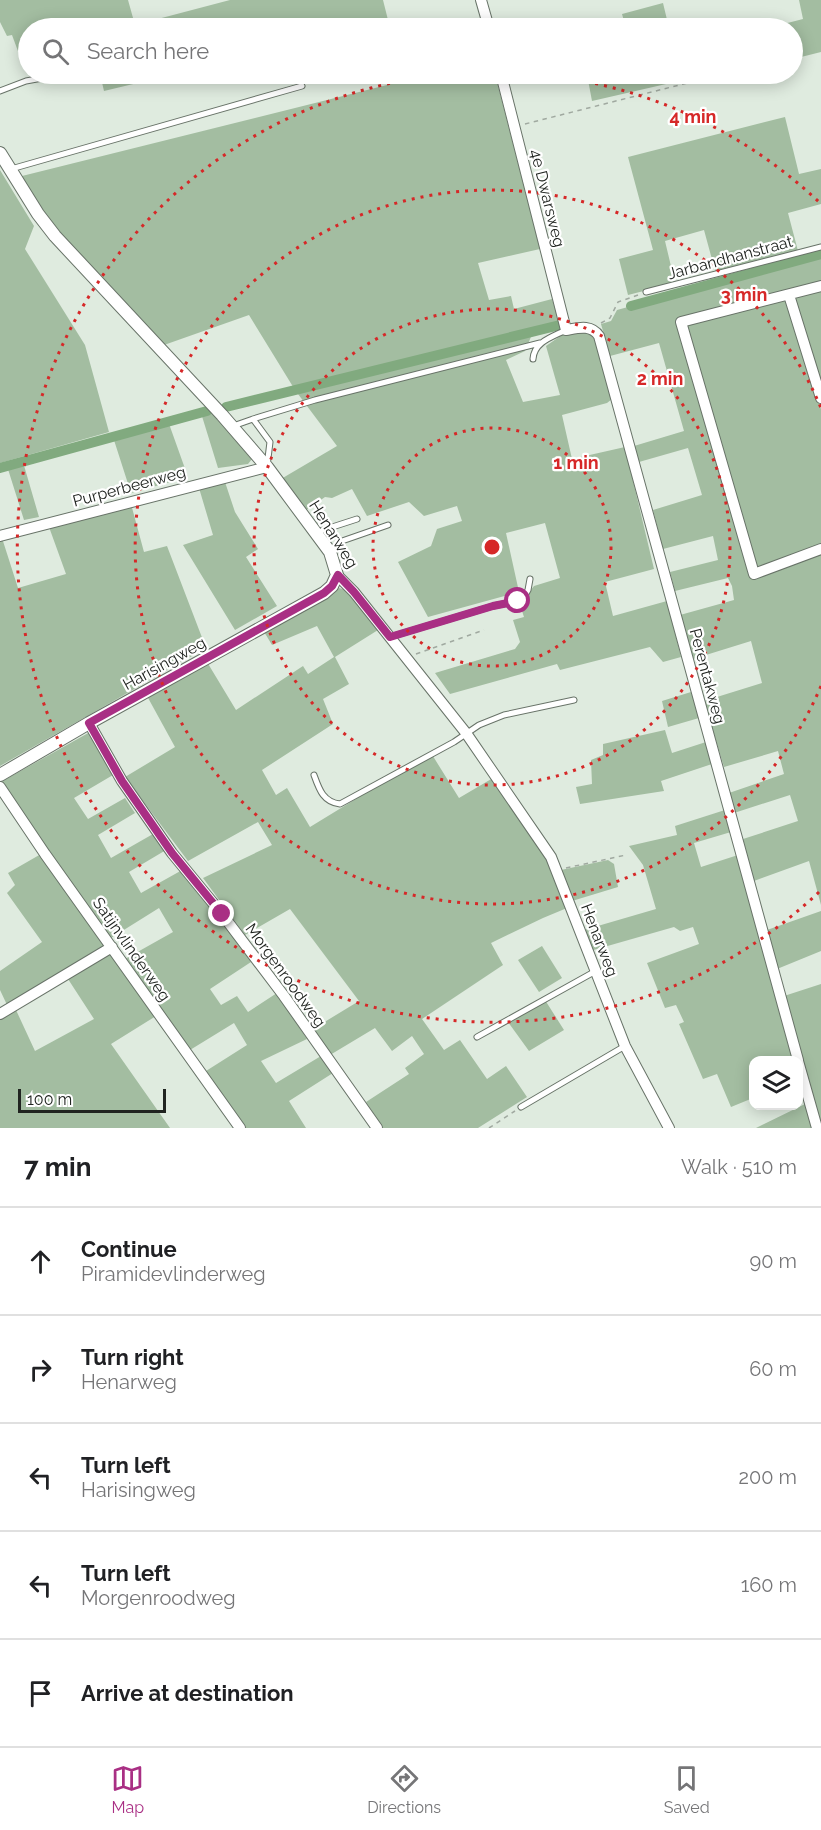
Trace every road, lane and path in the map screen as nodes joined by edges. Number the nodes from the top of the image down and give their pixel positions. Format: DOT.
graph roads {
  1 [pos="482,0"];
  2 [pos="486,18"];
  3 [pos="18,84"];
  4 [pos="504,84"];
  5 [pos="683,84"];
  6 [pos="302,86"];
  7 [pos="0,91"];
  8 [pos="515,127"];
  9 [pos="0,153"];
  10 [pos="10,170"];
  11 [pos="821,247"];
  12 [pos="821,286"];
  13 [pos="646,292"];
  14 [pos="789,295"];
  15 [pos="592,329"];
  16 [pos="566,330"];
  17 [pos="540,343"];
  18 [pos="534,359"];
  19 [pos="821,398"];
  20 [pos="253,419"];
  21 [pos="232,426"];
  22 [pos="267,467"];
  23 [pos="357,519"];
  24 [pos="388,525"];
  25 [pos="317,534"];
  26 [pos="0,536"];
  27 [pos="821,549"];
  28 [pos="330,552"];
  29 [pos="338,575"];
  30 [pos="530,579"];
  31 [pos="484,630"];
  32 [pos="390,637"];
  33 [pos="406,657"];
  34 [pos="574,700"];
  35 [pos="89,723"];
  36 [pos="466,733"];
  37 [pos="0,775"];
  38 [pos="314,775"];
  39 [pos="0,787"];
  40 [pos="626,855"];
  41 [pos="556,870"];
  42 [pos="112,947"];
  43 [pos="594,972"];
  44 [pos="0,1014"];
  45 [pos="477,1037"];
  46 [pos="625,1046"];
  47 [pos="797,1056"];
  48 [pos="803,1079"];
  49 [pos="521,1107"];
  50 [pos="240,1128"];
  51 [pos="377,1128"];
  52 [pos="489,1128"];
  53 [pos="669,1128"];
  54 [pos="817,1128"];
  1 -- 2 [label="street"];
  3 -- 7 [label="lane"];
  4 -- 8 [label="street, 4e Dwarsweg"];
  5 -- 8 [label="path"];
  6 -- 10 [label="lane"];
  8 -- 16 [label="street, 4e Dwarsweg"];
  9 -- 10 [label="street, Henarweg"];
  10 -- 21 [label="street, Henarweg"];
  11 -- 13 [label="lane, Jarbandhanstraat"];
  12 -- 14 [label="street"];
  13 -- 15 [label="path"];
  14 -- 19 [label="street"];
  14 -- 27 [label="street"];
  15 -- 16 [label="street"];
  15 -- 47 [label="street, Perentakweg"];
  16 -- 17 [label="lane"];
  17 -- 18 [label="lane"];
  17 -- 20 [label="lane"];
  20 -- 21 [label="lane"];
  20 -- 22 [label="lane"];
  21 -- 22 [label="street, Henarweg"];
  22 -- 25 [label="street, Henarweg"];
  22 -- 26 [label="street, Purperbeerweg"];
  23 -- 25 [label="lane"];
  24 -- 28 [label="lane"];
  25 -- 28 [label="street, Henarweg"];
  28 -- 29 [label="street, Henarweg"];
  29 -- 32 [label="street, Henarweg"];
  29 -- 35 [label="street, Harisingweg"];
  30 -- 32 [label="lane"];
  31 -- 33 [label="path"];
  32 -- 33 [label="street, Henarweg"];
  33 -- 36 [label="street, Henarweg"];
  34 -- 36 [label="lane"];
  35 -- 37 [label="street, Harisingweg"];
  35 -- 51 [label="street, Morgenroodweg"];
  36 -- 38 [label="lane"];
  36 -- 41 [label="street, Henarweg"];
  39 -- 42 [label="street, Satijnvlinderweg"];
  40 -- 41 [label="path"];
  41 -- 43 [label="street, Henarweg"];
  42 -- 44 [label="street"];
  42 -- 50 [label="street, Satijnvlinderweg"];
  43 -- 45 [label="lane"];
  43 -- 46 [label="street, Henarweg"];
  46 -- 49 [label="lane"];
  46 -- 53 [label="street, Henarweg"];
  48 -- 54 [label="street, Perentakweg"];
  49 -- 52 [label="path"];
}
